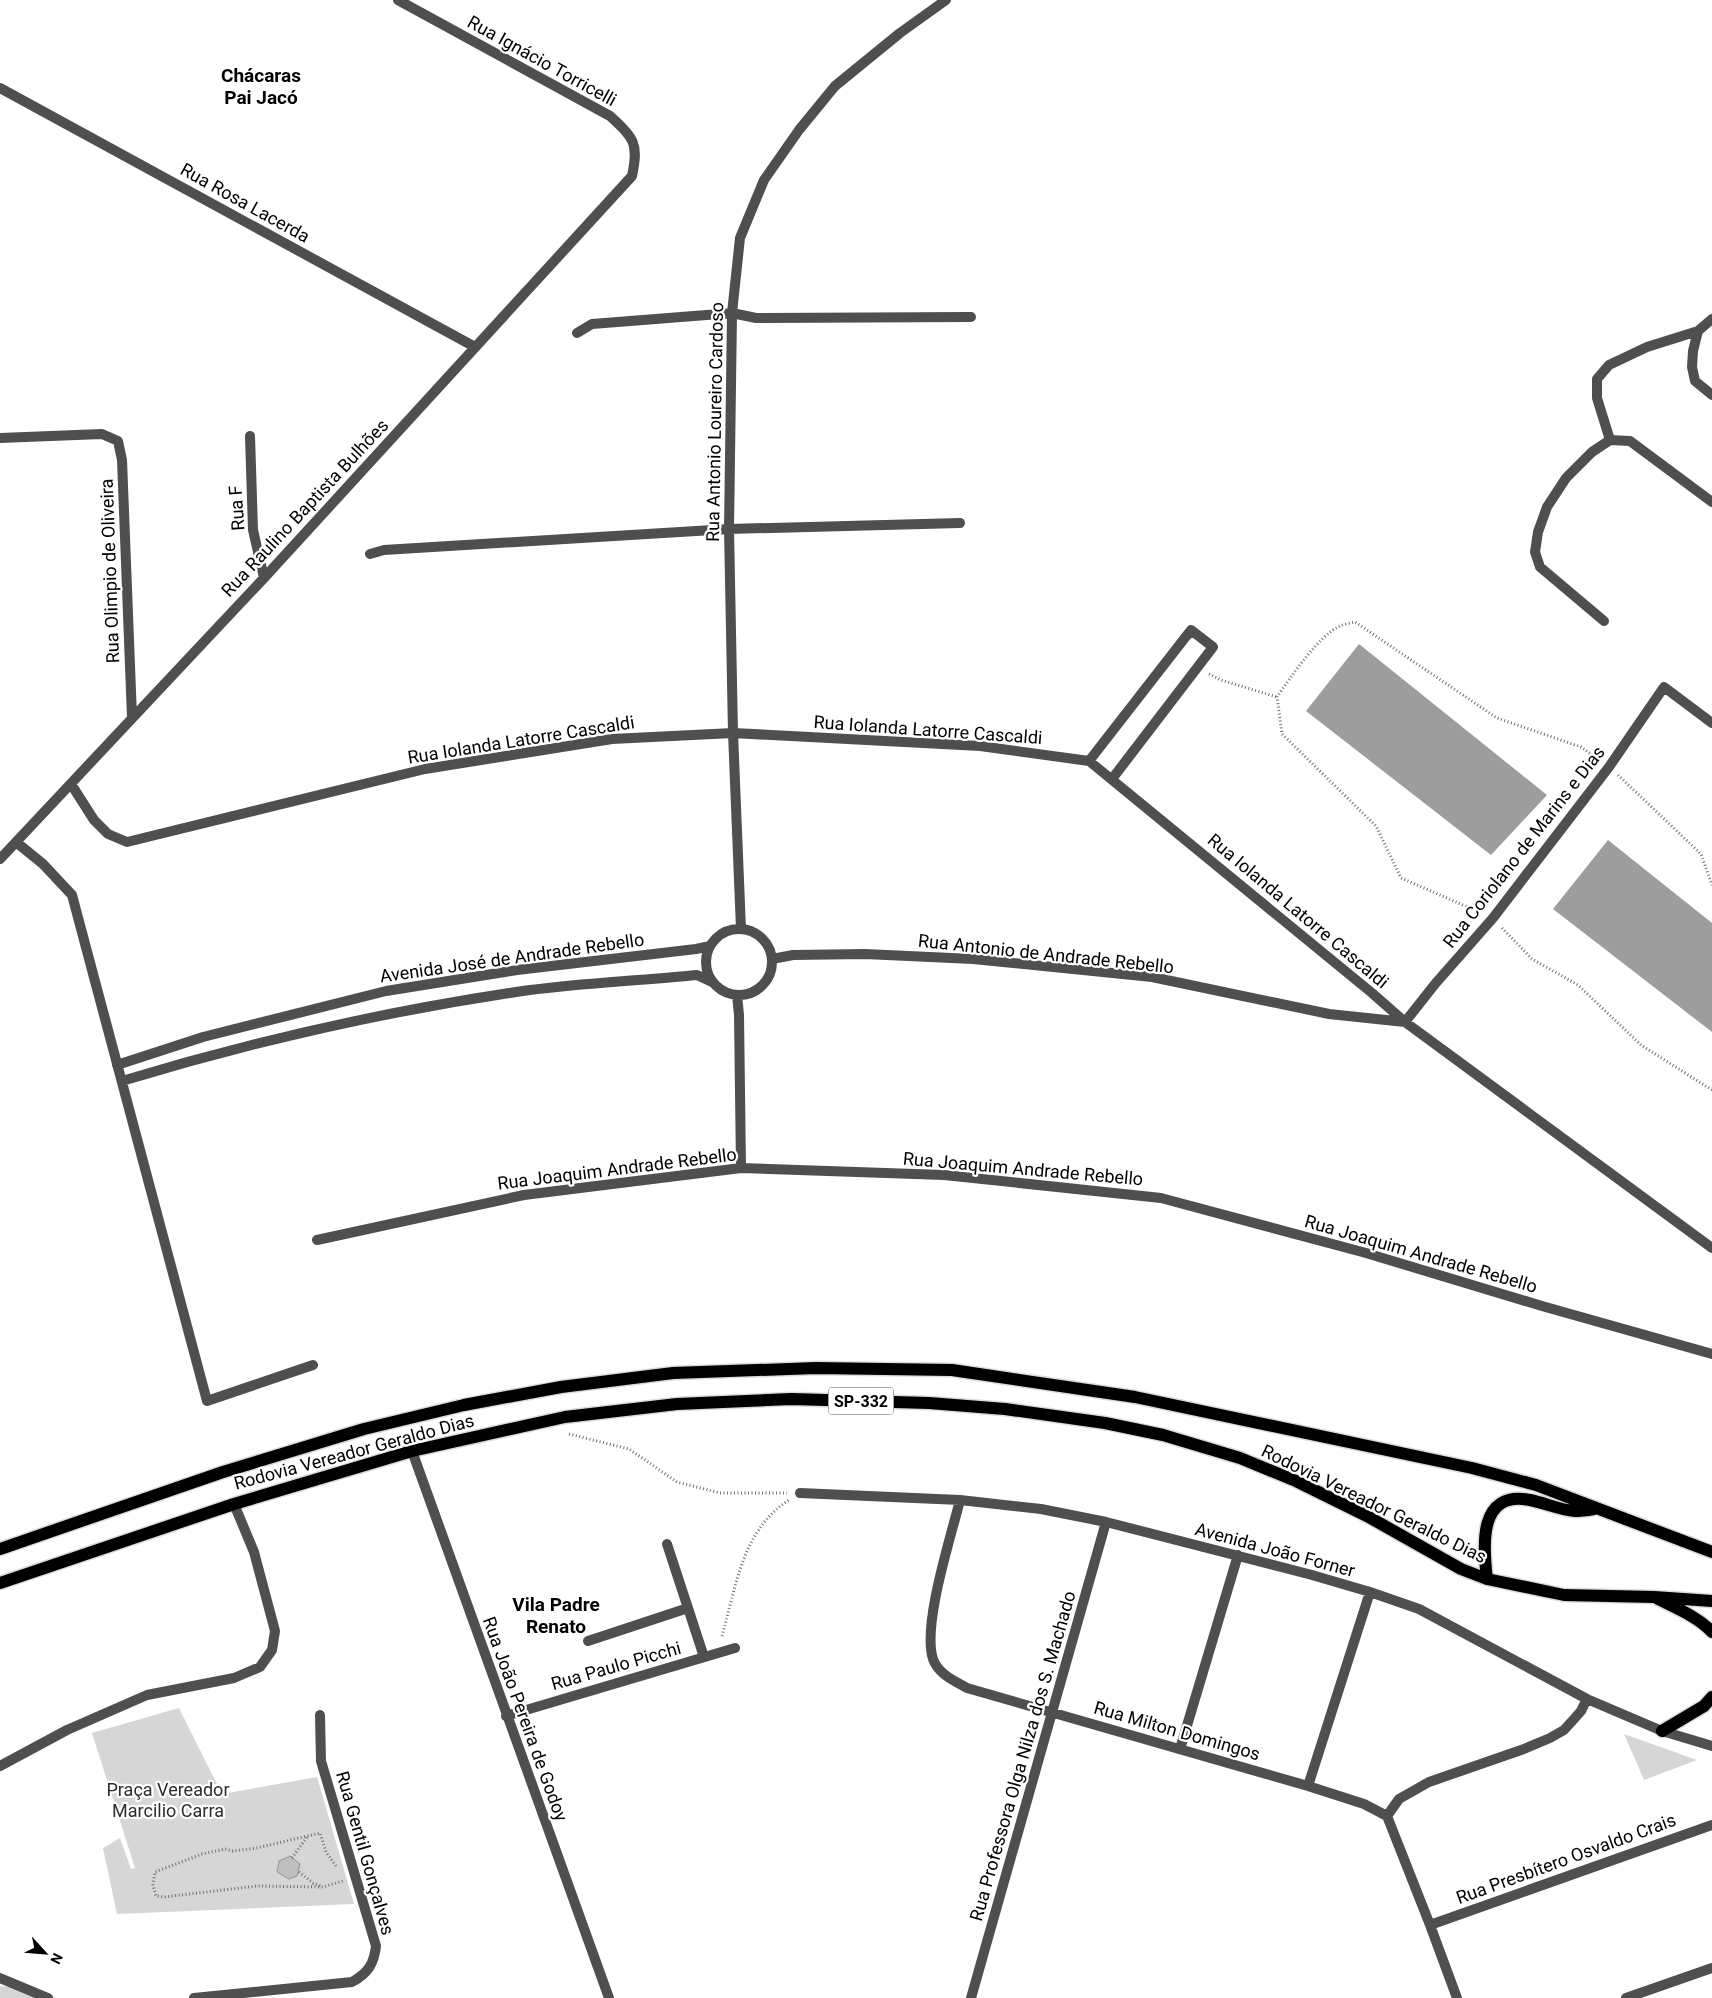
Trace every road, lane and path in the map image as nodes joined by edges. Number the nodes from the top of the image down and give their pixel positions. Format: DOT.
graph roads {
  1 [pos="398,0"];
  2 [pos="946,0"];
  3 [pos="0,88"];
  4 [pos="632,176"];
  5 [pos="732,313"];
  6 [pos="971,317"];
  7 [pos="1712,319"];
  8 [pos="1698,331"];
  9 [pos="577,333"];
  10 [pos="475,347"];
  11 [pos="1712,396"];
  12 [pos="250,436"];
  13 [pos="0,438"];
  14 [pos="1610,440"];
  15 [pos="1712,502"];
  16 [pos="960,523"];
  17 [pos="729,529"];
  18 [pos="370,554"];
  19 [pos="264,578"];
  20 [pos="1604,621"];
  21 [pos="1197,668"];
  22 [pos="1277,697"];
  23 [pos="132,717"];
  24 [pos="1712,723"];
  25 [pos="733,733"];
  26 [pos="1089,761"];
  27 [pos="1610,767"];
  28 [pos="1112,779"];
  29 [pos="71,784"];
  30 [pos="16,842"];
  31 [pos="0,859"];
  32 [pos="1712,886"];
  33 [pos="1493,918"];
  34 [pos="741,929"];
  35 [pos="710,946"];
  36 [pos="772,959"];
  37 [pos="712,982"];
  38 [pos="737,995"];
  39 [pos="1405,1022"];
  40 [pos="117,1065"];
  41 [pos="122,1081"];
  42 [pos="1712,1090"];
  43 [pos="741,1168"];
  44 [pos="317,1240"];
  45 [pos="1712,1248"];
  46 [pos="1712,1354"];
  47 [pos="313,1365"];
  48 [pos="568,1434"];
  49 [pos="412,1451"];
  50 [pos="800,1493"];
  51 [pos="960,1500"];
  52 [pos="234,1504"];
  53 [pos="1596,1509"];
  54 [pos="1106,1522"];
  55 [pos="667,1544"];
  56 [pos="0,1549"];
  57 [pos="1712,1552"];
  58 [pos="1238,1555"];
  59 [pos="1487,1579"];
  60 [pos="0,1583"];
  61 [pos="1370,1592"];
  62 [pos="1654,1596"];
  63 [pos="1712,1602"];
  64 [pos="688,1608"];
  65 [pos="1712,1632"];
  66 [pos="588,1641"];
  67 [pos="735,1648"];
  68 [pos="718,1653"];
  69 [pos="704,1657"];
  70 [pos="1712,1697"];
  71 [pos="1587,1699"];
  72 [pos="1053,1712"];
  73 [pos="320,1715"];
  74 [pos="506,1716"];
  75 [pos="1662,1731"];
  76 [pos="1712,1746"];
  77 [pos="1180,1749"];
  78 [pos="0,1766"];
  79 [pos="1308,1786"];
  80 [pos="1387,1816"];
  81 [pos="1712,1825"];
  82 [pos="307,1836"];
  83 [pos="292,1858"];
  84 [pos="299,1872"];
  85 [pos="353,1879"];
  86 [pos="323,1887"];
  87 [pos="1430,1925"];
  88 [pos="1712,1968"];
  89 [pos="0,1978"];
  90 [pos="48,1998"];
  91 [pos="194,1998"];
  92 [pos="609,1998"];
  93 [pos="971,1998"];
  94 [pos="1457,1998"];
  95 [pos="1626,1998"];
  1 -- 4 [label="street, Rua Ignácio Torricelli"];
  2 -- 5 [label="street, Rua Antonio Loureiro Cardoso"];
  3 -- 10 [label="street, Rua Rosa Lacerda"];
  4 -- 10 [label="street, Rua Raulino Baptista Bulhões"];
  5 -- 6 [label="street"];
  5 -- 9 [label="street"];
  5 -- 17 [label="street, Rua Antonio Loureiro Cardoso"];
  7 -- 8 [label="street"];
  8 -- 11 [label="street"];
  8 -- 14 [label="street"];
  10 -- 19 [label="street, Rua Raulino Baptista Bulhões"];
  12 -- 19 [label="street, Rua F"];
  13 -- 23 [label="street, Rua Olimpio de Oliveira"];
  14 -- 15 [label="street"];
  14 -- 20 [label="street"];
  16 -- 17 [label="street"];
  17 -- 18 [label="street"];
  17 -- 25 [label="street, Rua Antonio Loureiro Cardoso"];
  19 -- 23 [label="street, Rua Raulino Baptista Bulhões"];
  21 -- 22 [label="path"];
  21 -- 26 [label="street"];
  21 -- 28 [label="street"];
  22 -- 27 [label="path"];
  22 -- 33 [label="path"];
  23 -- 29 [label="street, Rua Raulino Baptista Bulhões"];
  24 -- 27 [label="street, Rua Coriolano de Marins e Dias"];
  25 -- 26 [label="street, Rua Iolanda Latorre Cascaldi"];
  25 -- 29 [label="street, Rua Iolanda Latorre Cascaldi"];
  25 -- 34 [label="street, Rua Antonio Loureiro Cardoso"];
  26 -- 28 [label="street, Rua Iolanda Latorre Cascaldi"];
  27 -- 32 [label="path"];
  27 -- 33 [label="street, Rua Coriolano de Marins e Dias"];
  28 -- 39 [label="street, Rua Iolanda Latorre Cascaldi"];
  29 -- 30 [label="street, Rua Raulino Baptista Bulhões"];
  30 -- 31 [label="street, Rua Raulino Baptista Bulhões"];
  30 -- 40 [label="street"];
  33 -- 39 [label="street, Rua Coriolano de Marins e Dias"];
  33 -- 42 [label="path"];
  34 -- 35 [label="street"];
  34 -- 36 [label="street"];
  35 -- 37 [label="street"];
  35 -- 40 [label="street, Avenida José de Andrade Rebello"];
  36 -- 38 [label="street"];
  36 -- 39 [label="street, Rua Antonio de Andrade Rebello"];
  37 -- 38 [label="street"];
  37 -- 41 [label="street, Avenida José de Andrade Rebello"];
  38 -- 43 [label="street"];
  39 -- 45 [label="street, Rua Iolanda Latorre Cascaldi"];
  40 -- 41 [label="street"];
  41 -- 47 [label="street"];
  43 -- 44 [label="street, Rua Joaquim Andrade Rebello"];
  43 -- 46 [label="street, Rua Joaquim Andrade Rebello"];
  48 -- 50 [label="path"];
  49 -- 52 [label="main road, Rodovia Vereador Geraldo Dias / SP-332"];
  49 -- 59 [label="main road, Rodovia Vereador Geraldo Dias / SP-332"];
  49 -- 74 [label="street, Rua João Pereira de Godoy"];
  50 -- 51 [label="street, Avenida João Forner"];
  50 -- 68 [label="path"];
  51 -- 54 [label="street, Avenida João Forner"];
  51 -- 72 [label="street, Rua Milton Domingos"];
  52 -- 60 [label="main road, Rodovia Vereador Geraldo Dias / SP-332"];
  52 -- 78 [label="street"];
  53 -- 56 [label="main road, Rodovia Vereador Geraldo Dias / SP-332"];
  53 -- 57 [label="main road, Rodovia Vereador Geraldo Dias / SP-332"];
  53 -- 59 [label="main road"];
  54 -- 58 [label="street, Avenida João Forner"];
  54 -- 72 [label="street, Rua Professora Olga Nilza dos S. Machado"];
  55 -- 64 [label="street"];
  58 -- 61 [label="street, Avenida João Forner"];
  58 -- 77 [label="street"];
  59 -- 62 [label="main road, Rodovia Vereador Geraldo Dias / SP-332"];
  61 -- 71 [label="street, Avenida João Forner"];
  61 -- 79 [label="street"];
  62 -- 63 [label="main road, Rodovia Vereador Geraldo Dias / SP-332"];
  62 -- 65 [label="main road"];
  64 -- 66 [label="street"];
  64 -- 69 [label="street"];
  67 -- 68 [label="street, Rua Paulo Picchi"];
  68 -- 69 [label="street, Rua Paulo Picchi"];
  69 -- 74 [label="street, Rua Paulo Picchi"];
  70 -- 75 [label="main road"];
  71 -- 75 [label="street, Avenida João Forner"];
  71 -- 80 [label="street"];
  72 -- 77 [label="street, Rua Milton Domingos"];
  72 -- 93 [label="street, Rua Professora Olga Nilza dos S. Machado"];
  73 -- 85 [label="street, Rua Gentil Gonçalves"];
  74 -- 92 [label="street, Rua João Pereira de Godoy"];
  75 -- 76 [label="street, Avenida João Forner"];
  77 -- 79 [label="street, Rua Milton Domingos"];
  79 -- 80 [label="street, Rua Milton Domingos"];
  80 -- 87 [label="street"];
  81 -- 87 [label="street, Rua Presbítero Osvaldo Crais"];
  82 -- 83 [label="path"];
  82 -- 85 [label="path"];
  82 -- 86 [label="path"];
  84 -- 86 [label="path"];
  85 -- 86 [label="path"];
  85 -- 91 [label="street, Rua Gentil Gonçalves"];
  87 -- 94 [label="street"];
  88 -- 95 [label="street"];
  89 -- 90 [label="street"];
}
